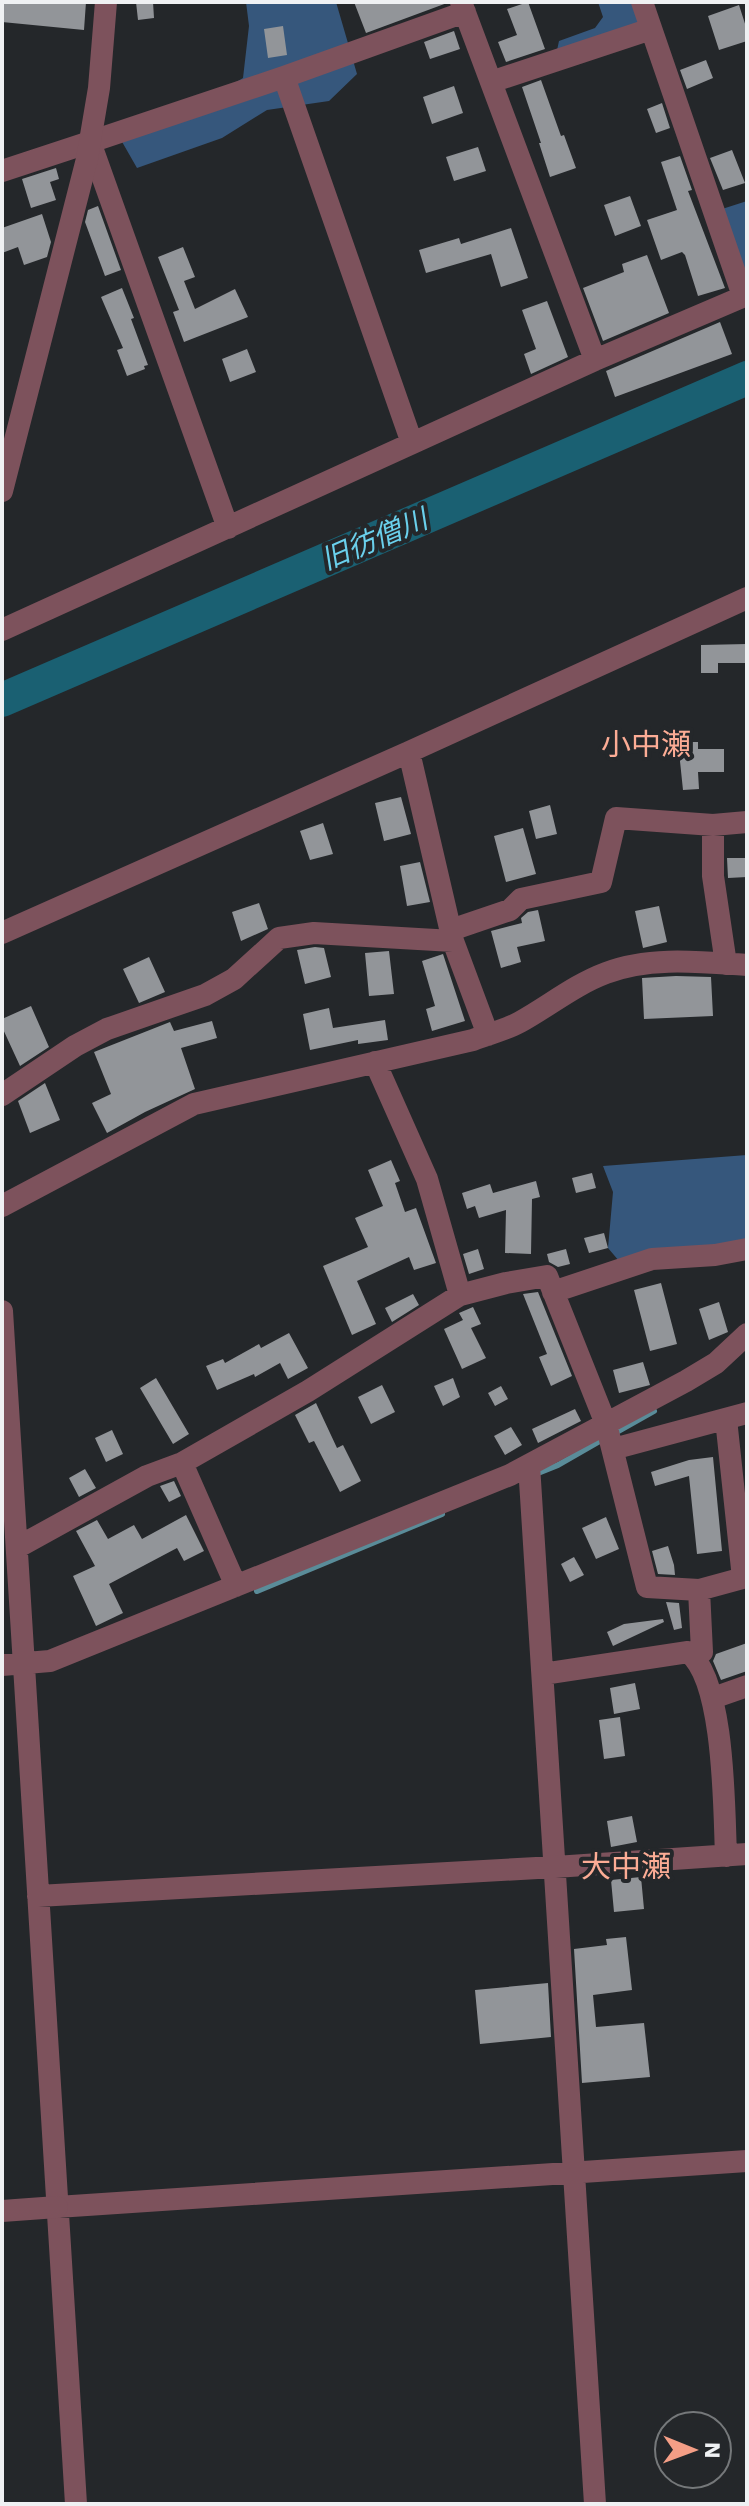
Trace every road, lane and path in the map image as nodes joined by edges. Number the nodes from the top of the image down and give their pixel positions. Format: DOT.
graph roads {
  1 [pos="106,2"];
  2 [pos="642,2"];
  3 [pos="463,7"];
  4 [pos="651,29"];
  5 [pos="284,77"];
  6 [pos="491,82"];
  7 [pos="90,142"];
  8 [pos="2,171"];
  9 [pos="745,296"];
  10 [pos="595,360"];
  11 [pos="412,443"];
  12 [pos="2,491"];
  13 [pos="228,528"];
  14 [pos="747,598"];
  15 [pos="2,630"];
  16 [pos="409,752"];
  17 [pos="747,822"];
  18 [pos="713,825"];
  19 [pos="2,933"];
  20 [pos="452,935"];
  21 [pos="737,965"];
  22 [pos="488,1035"];
  23 [pos="375,1062"];
  24 [pos="2,1095"];
  25 [pos="2,1206"];
  26 [pos="747,1249"];
  27 [pos="553,1292"];
  28 [pos="460,1295"];
  29 [pos="2,1311"];
  30 [pos="747,1334"];
  31 [pos="736,1416"];
  32 [pos="606,1424"];
  33 [pos="613,1449"];
  34 [pos="182,1463"];
  35 [pos="529,1465"];
  36 [pos="18,1547"];
  37 [pos="745,1578"];
  38 [pos="236,1586"];
  39 [pos="699,1590"];
  40 [pos="695,1657"];
  41 [pos="25,1663"];
  42 [pos="2,1665"];
  43 [pos="543,1674"];
  44 [pos="747,1686"];
  45 [pos="713,1698"];
  46 [pos="737,1855"];
  47 [pos="555,1867"];
  48 [pos="38,1896"];
  49 [pos="747,2161"];
  50 [pos="574,2173"];
  51 [pos="57,2207"];
  52 [pos="2,2211"];
  53 [pos="76,2504"];
  54 [pos="595,2504"];
  1 -- 7 [label="street"];
  2 -- 4 [label="street"];
  3 -- 5 [label="street"];
  3 -- 6 [label="street"];
  4 -- 6 [label="street"];
  4 -- 9 [label="street"];
  5 -- 7 [label="street"];
  5 -- 11 [label="street"];
  6 -- 10 [label="street"];
  7 -- 8 [label="street"];
  7 -- 12 [label="street"];
  7 -- 13 [label="street"];
  9 -- 10 [label="street"];
  10 -- 11 [label="street"];
  11 -- 13 [label="street"];
  13 -- 15 [label="street"];
  14 -- 16 [label="street"];
  16 -- 19 [label="street"];
  16 -- 20 [label="street"];
  17 -- 18 [label="street"];
  18 -- 20 [label="street"];
  18 -- 21 [label="street"];
  20 -- 22 [label="street"];
  20 -- 24 [label="street"];
  21 -- 22 [label="street"];
  22 -- 23 [label="street"];
  23 -- 25 [label="street"];
  23 -- 28 [label="street"];
  26 -- 27 [label="street"];
  27 -- 28 [label="street"];
  27 -- 32 [label="street"];
  28 -- 34 [label="street"];
  29 -- 36 [label="street"];
  30 -- 32 [label="street"];
  31 -- 33 [label="street"];
  31 -- 37 [label="street"];
  32 -- 33 [label="street"];
  32 -- 35 [label="street"];
  33 -- 39 [label="street"];
  34 -- 36 [label="street"];
  34 -- 38 [label="street"];
  35 -- 38 [label="street"];
  35 -- 43 [label="street"];
  36 -- 41 [label="street"];
  37 -- 39 [label="street"];
  38 -- 41 [label="street"];
  39 -- 40 [label="street"];
  40 -- 43 [label="street"];
  40 -- 45 [label="street"];
  41 -- 42 [label="street"];
  41 -- 48 [label="street"];
  43 -- 47 [label="street"];
  44 -- 45 [label="street"];
  45 -- 46 [label="street"];
  46 -- 47 [label="street"];
  47 -- 48 [label="street"];
  47 -- 50 [label="street"];
  48 -- 51 [label="street"];
  49 -- 50 [label="street"];
  50 -- 51 [label="street"];
  50 -- 54 [label="street"];
  51 -- 52 [label="street"];
  51 -- 53 [label="street"];
}
